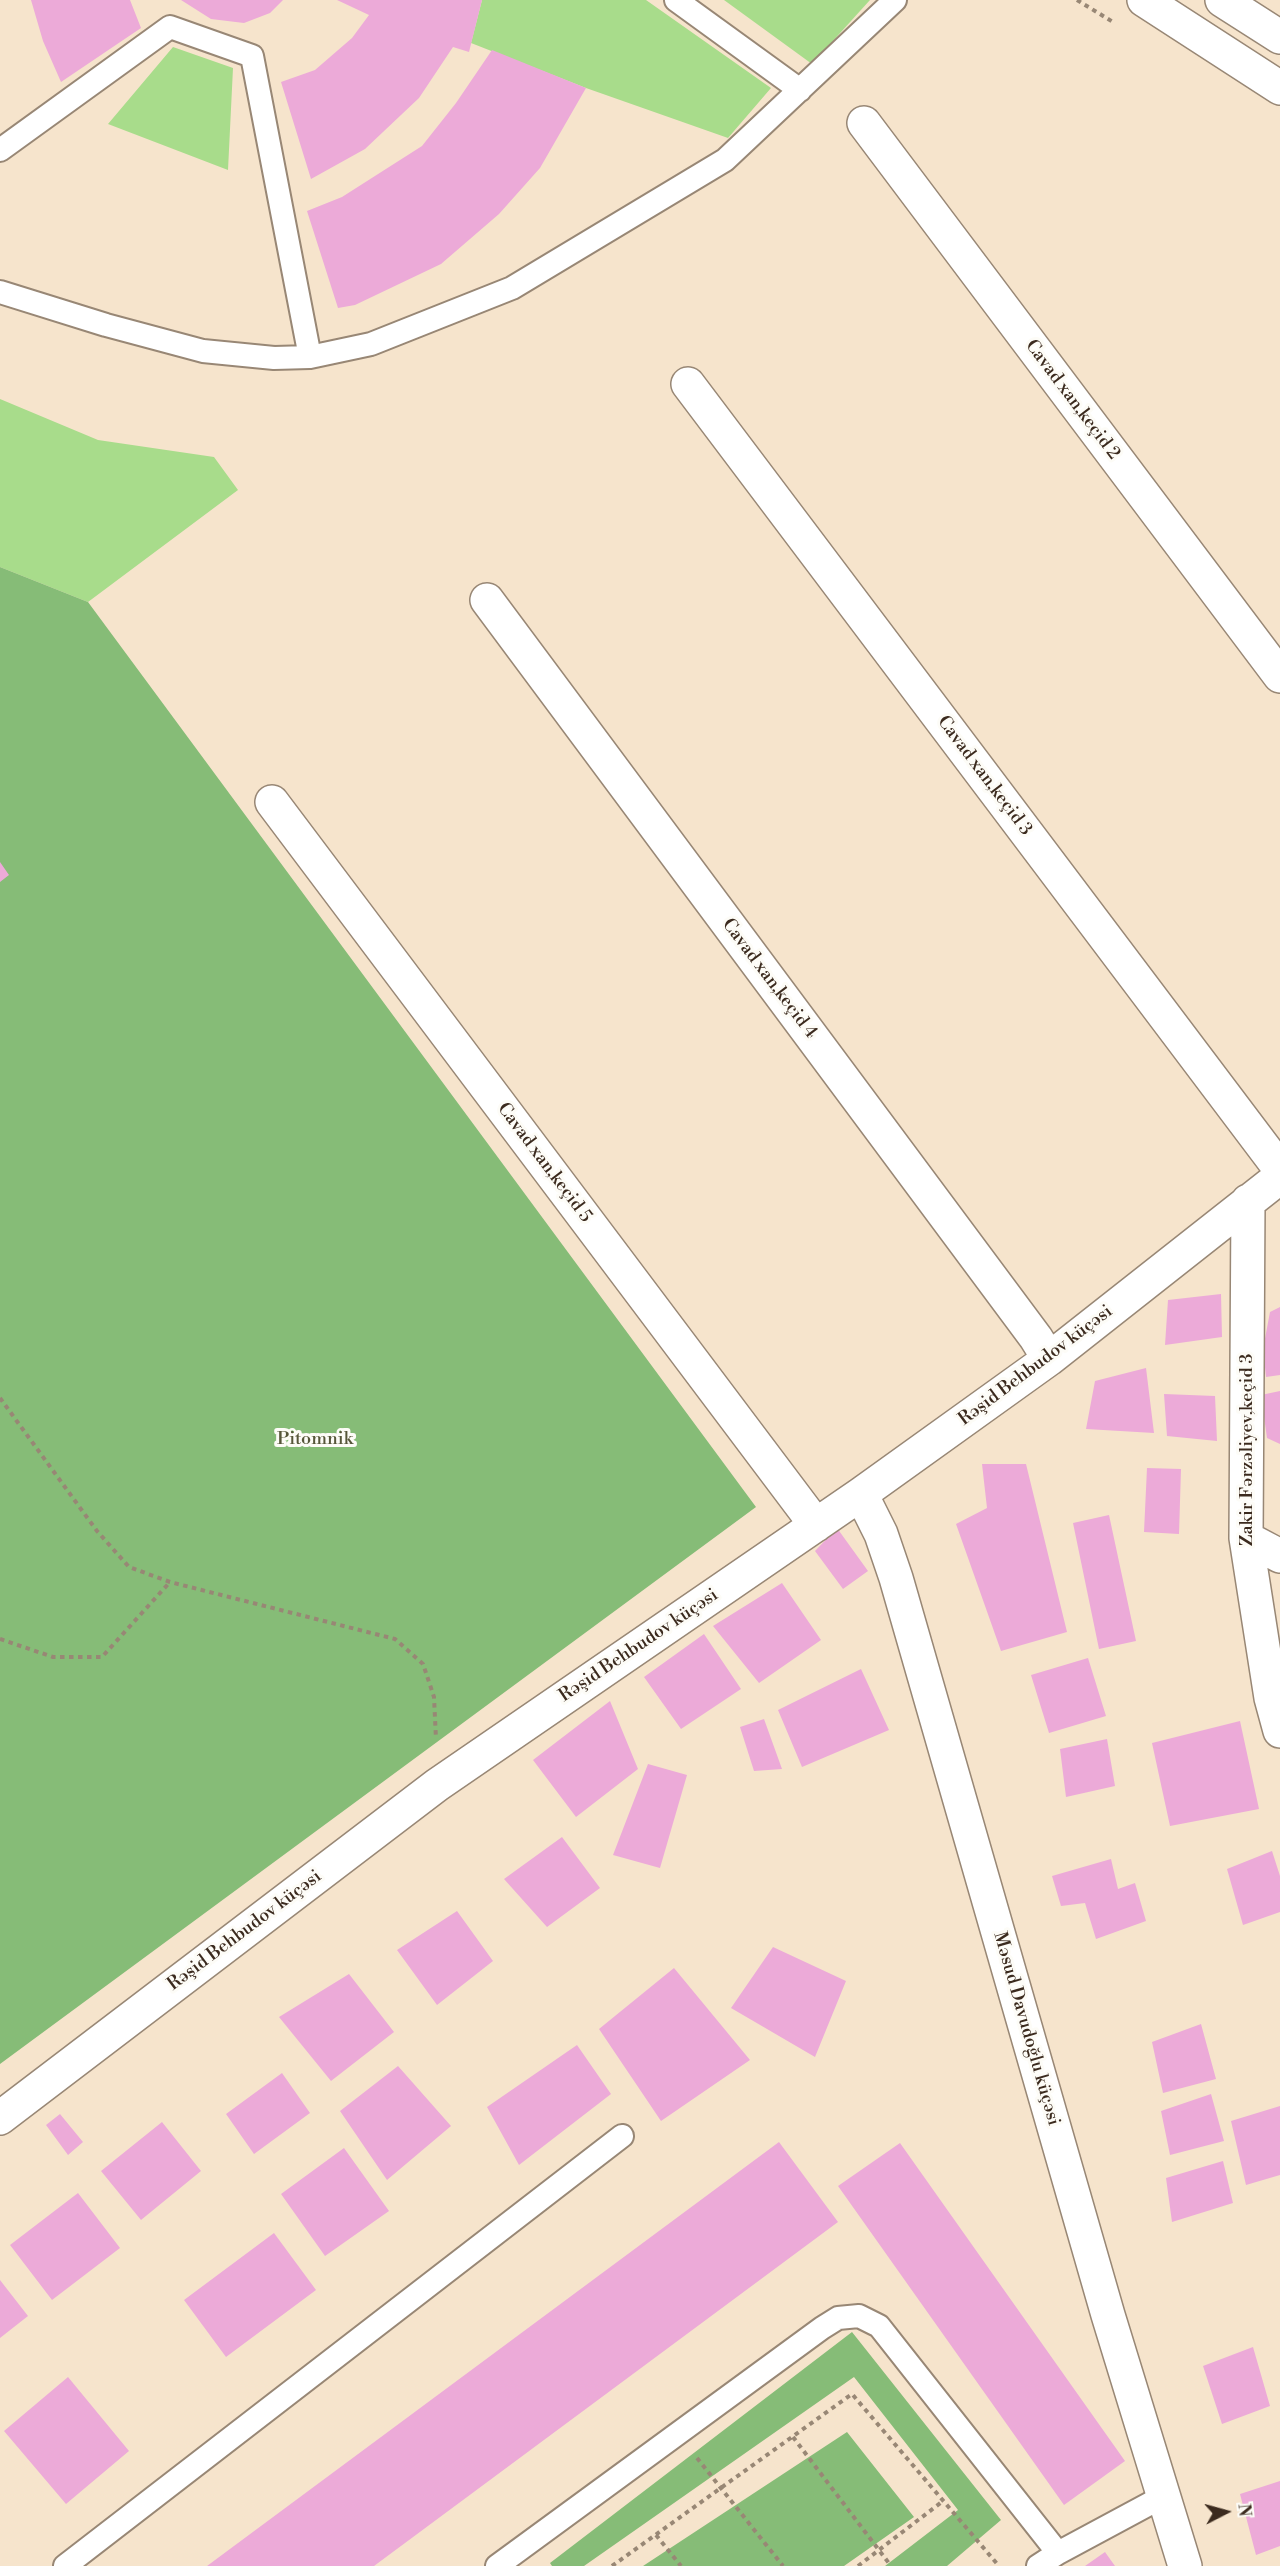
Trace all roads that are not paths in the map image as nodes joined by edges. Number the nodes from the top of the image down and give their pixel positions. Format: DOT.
graph roads {
  1 [pos="676,0"];
  2 [pos="895,0"];
  3 [pos="1144,0"];
  4 [pos="1222,0"];
  5 [pos="1280,37"];
  6 [pos="1280,88"];
  7 [pos="800,90"];
  8 [pos="864,123"];
  9 [pos="0,150"];
  10 [pos="0,291"];
  11 [pos="310,357"];
  12 [pos="688,384"];
  13 [pos="487,600"];
  14 [pos="1280,676"];
  15 [pos="272,802"];
  16 [pos="1280,1169"];
  17 [pos="1280,1177"];
  18 [pos="1248,1201"];
  19 [pos="1048,1359"];
  20 [pos="861,1494"];
  21 [pos="816,1525"];
  22 [pos="1246,1538"];
  23 [pos="1280,1556"];
  24 [pos="1280,1731"];
  25 [pos="0,2118"];
  26 [pos="622,2136"];
  27 [pos="1164,2496"];
  28 [pos="1058,2553"];
  29 [pos="65,2566"];
  30 [pos="497,2566"];
  31 [pos="1038,2566"];
  32 [pos="1185,2566"];
  1 -- 7 [label="lane"];
  2 -- 7 [label="lane"];
  3 -- 6 [label="street"];
  4 -- 5 [label="street"];
  7 -- 11 [label="lane"];
  8 -- 14 [label="street, Cavad xan,keçid 2"];
  9 -- 11 [label="lane"];
  10 -- 11 [label="lane"];
  12 -- 16 [label="street, Cavad xan,keçid 3"];
  13 -- 19 [label="street, Cavad xan,keçid 4"];
  15 -- 21 [label="street, Cavad xan,keçid 5"];
  17 -- 18 [label="street, Rəşid Behbudov küçəsi"];
  18 -- 19 [label="street, Rəşid Behbudov küçəsi"];
  18 -- 22 [label="street, Zakir Fərzəliyev,keçid 3"];
  19 -- 20 [label="street, Rəşid Behbudov küçəsi"];
  20 -- 21 [label="street, Rəşid Behbudov küçəsi"];
  20 -- 27 [label="street, Məsud Davudoğlu küçəsi"];
  21 -- 25 [label="street, Rəşid Behbudov küçəsi"];
  22 -- 23 [label="street"];
  22 -- 24 [label="street, Zakir Fərzəliyev,keçid 3"];
  26 -- 29 [label="lane"];
  27 -- 28 [label="lane"];
  27 -- 32 [label="street, Məsud Davudoğlu küçəsi"];
  28 -- 30 [label="lane"];
  28 -- 31 [label="lane"];
}
